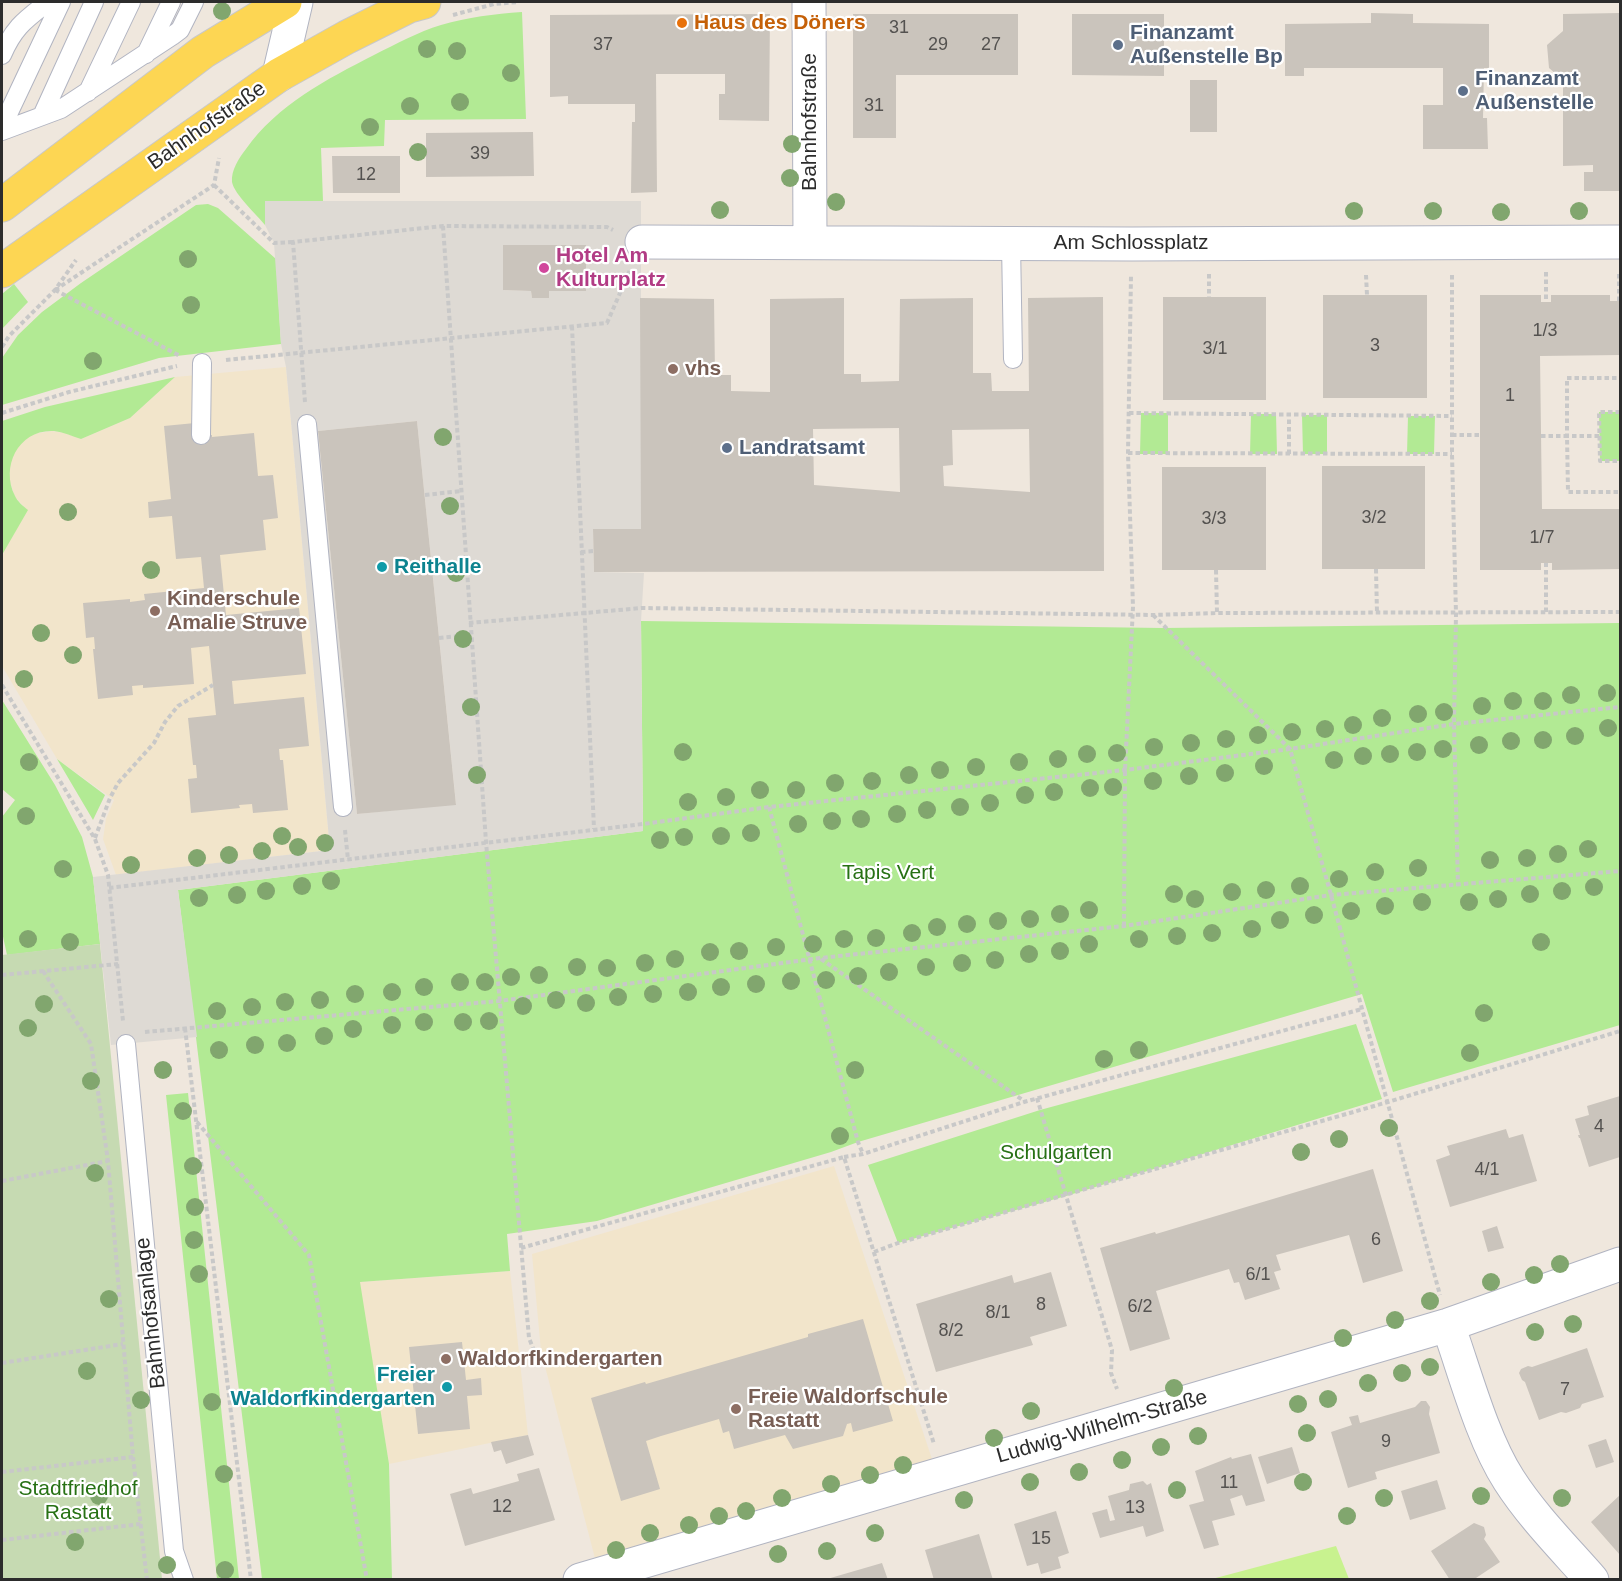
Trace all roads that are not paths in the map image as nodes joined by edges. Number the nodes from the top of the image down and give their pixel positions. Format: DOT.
graph roads {
  1 [pos="48,2"];
  2 [pos="61,2"];
  3 [pos="94,2"];
  4 [pos="131,2"];
  5 [pos="171,2"];
  6 [pos="194,2"];
  7 [pos="285,2"];
  8 [pos="296,2"];
  9 [pos="809,2"];
  10 [pos="435,9"];
  11 [pos="146,54"];
  12 [pos="2,55"];
  13 [pos="279,75"];
  14 [pos="87,94"];
  15 [pos="42,116"];
  16 [pos="2,129"];
  17 [pos="2,205"];
  18 [pos="642,242"];
  19 [pos="810,242"];
  20 [pos="1620,242"];
  21 [pos="1011,243"];
  22 [pos="2,271"];
  23 [pos="1012,359"];
  24 [pos="197,362"];
  25 [pos="307,424"];
  26 [pos="201,435"];
  27 [pos="343,807"];
  28 [pos="125,1039"];
  29 [pos="1620,1264"];
  30 [pos="1448,1325"];
  31 [pos="184,1580"];
  32 [pos="580,1580"];
  33 [pos="1592,1580"];
  1 -- 12 [label="lane"];
  2 -- 16 [label="lane"];
  3 -- 15 [label="lane"];
  4 -- 14 [label="lane"];
  5 -- 11 [label="lane"];
  6 -- 11 [label="lane"];
  7 -- 17 [label="main road"];
  8 -- 13 [label="street"];
  9 -- 19 [label="street, Bahnhofstraße"];
  10 -- 13 [label="main road, Bahnhofstraße"];
  11 -- 14 [label="lane"];
  13 -- 22 [label="main road, Bahnhofstraße"];
  14 -- 15 [label="lane"];
  15 -- 16 [label="lane"];
  18 -- 19 [label="street, Am Schlossplatz"];
  19 -- 21 [label="street, Am Schlossplatz"];
  20 -- 21 [label="street, Am Schlossplatz"];
  21 -- 23 [label="lane"];
  24 -- 26 [label="lane"];
  25 -- 27 [label="lane"];
  28 -- 31 [label="lane, Bahnhofsanlage"];
  29 -- 30 [label="street, Ludwig-Wilhelm-Straße"];
  30 -- 32 [label="street, Ludwig-Wilhelm-Straße"];
  30 -- 33 [label="street"];
}
